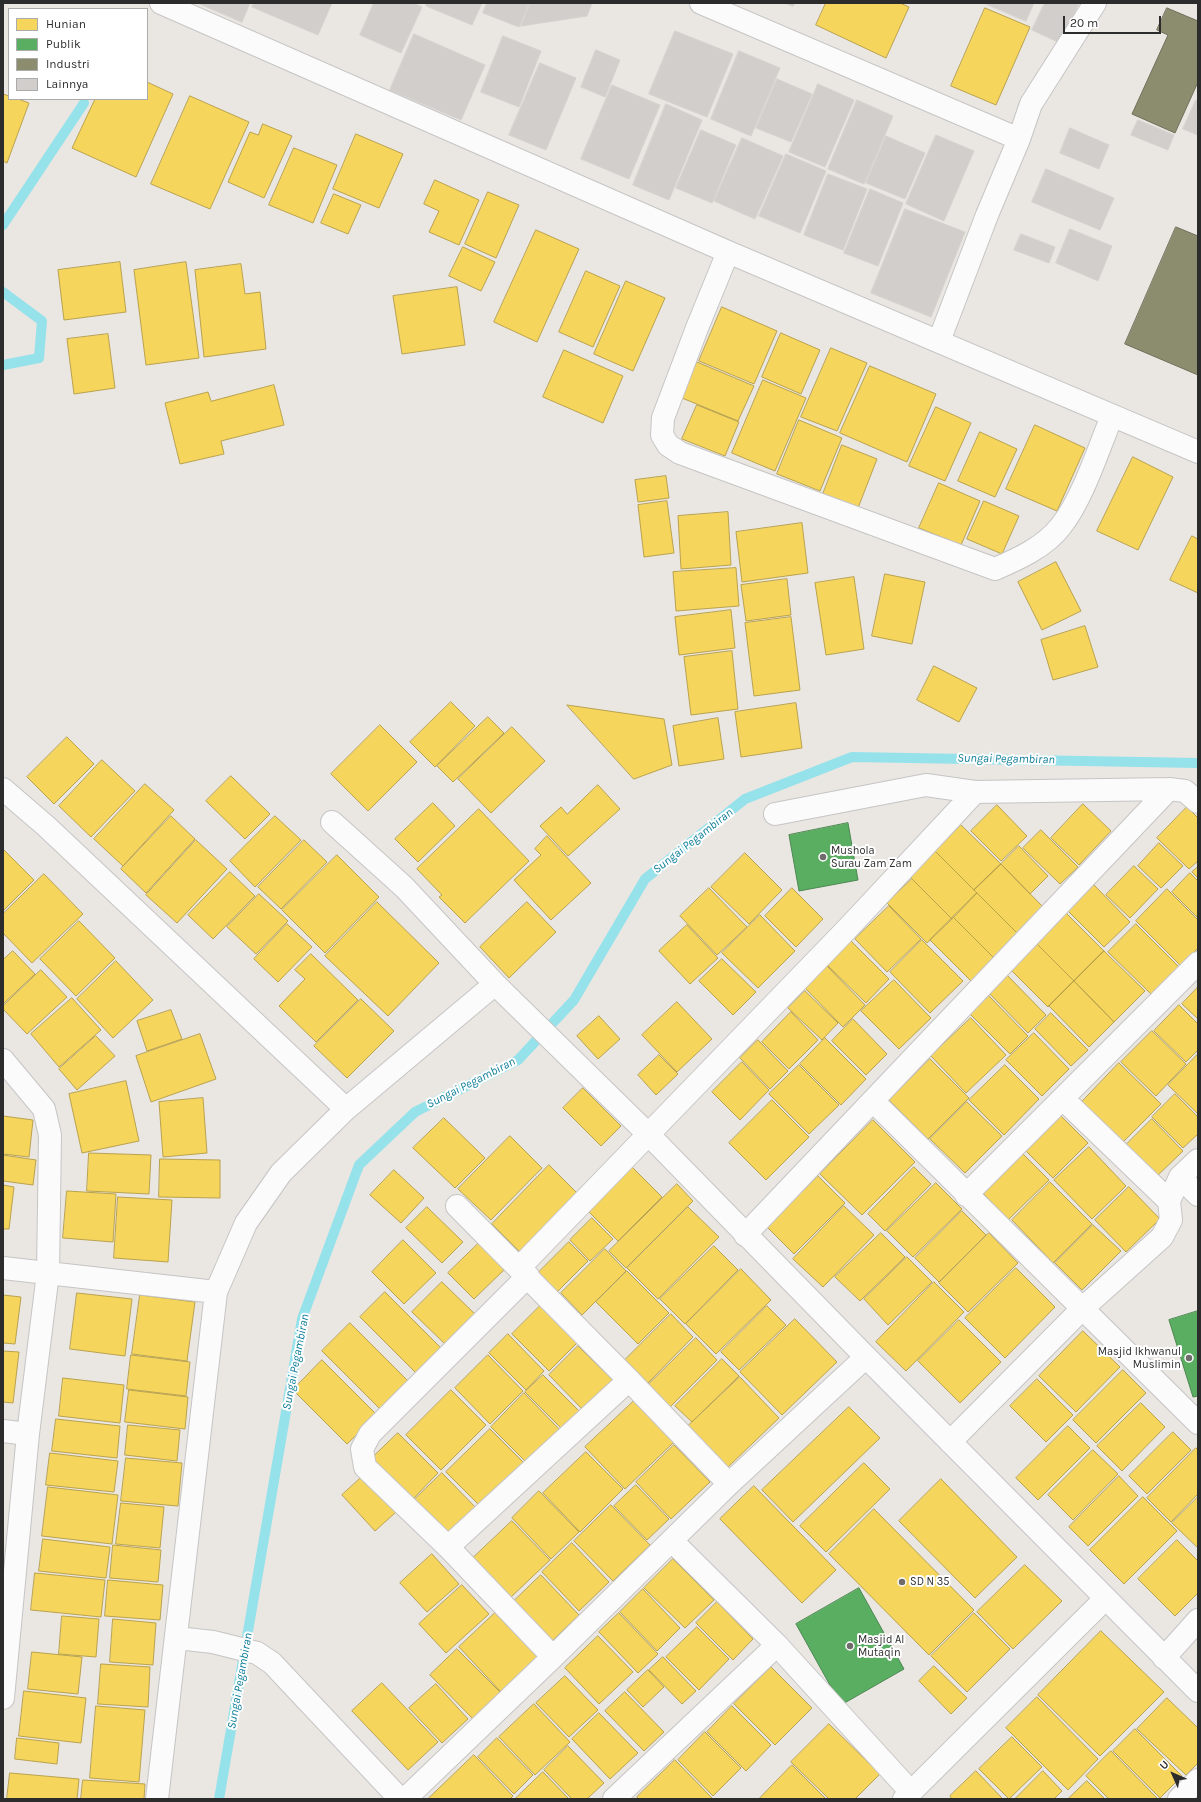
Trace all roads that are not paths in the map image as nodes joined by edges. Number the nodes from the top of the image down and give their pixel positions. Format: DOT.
graph roads {
  1 [pos="1095,3"];
  2 [pos="169,4"];
  3 [pos="704,4"];
  4 [pos="1019,139"];
  5 [pos="728,252"];
  6 [pos="939,341"];
  7 [pos="1112,416"];
  8 [pos="1198,452"];
  9 [pos="3,789"];
  10 [pos="1169,790"];
  11 [pos="975,792"];
  12 [pos="1198,802"];
  13 [pos="775,814"];
  14 [pos="332,822"];
  15 [pos="1198,963"];
  16 [pos="500,989"];
  17 [pos="5,1064"];
  18 [pos="1063,1099"];
  19 [pos="873,1101"];
  20 [pos="346,1109"];
  21 [pos="649,1135"];
  22 [pos="1198,1160"];
  23 [pos="1180,1177"];
  24 [pos="966,1195"];
  25 [pos="1198,1195"];
  26 [pos="1169,1201"];
  27 [pos="457,1206"];
  28 [pos="745,1235"];
  29 [pos="3,1268"];
  30 [pos="523,1272"];
  31 [pos="48,1273"];
  32 [pos="216,1292"];
  33 [pos="1083,1308"];
  34 [pos="866,1357"];
  35 [pos="629,1380"];
  36 [pos="1198,1423"];
  37 [pos="3,1431"];
  38 [pos="28,1434"];
  39 [pos="950,1442"];
  40 [pos="729,1484"];
  41 [pos="672,1540"];
  42 [pos="448,1547"];
  43 [pos="1105,1599"];
  44 [pos="1198,1620"];
  45 [pos="177,1638"];
  46 [pos="776,1645"];
  47 [pos="553,1657"];
  48 [pos="1164,1658"];
  49 [pos="1198,1691"];
  50 [pos="3,1698"];
  51 [pos="1198,1780"];
  52 [pos="907,1796"];
  53 [pos="157,1799"];
  54 [pos="400,1799"];
  55 [pos="405,1799"];
  56 [pos="614,1799"];
  57 [pos="1179,1799"];
  1 -- 4 [label="street"];
  2 -- 5 [label="street"];
  3 -- 4 [label="street"];
  4 -- 6 [label="street"];
  5 -- 6 [label="street"];
  5 -- 7 [label="street"];
  6 -- 7 [label="street"];
  7 -- 8 [label="street"];
  9 -- 20 [label="street"];
  10 -- 11 [label="street"];
  10 -- 12 [label="street"];
  10 -- 19 [label="street"];
  11 -- 13 [label="street"];
  11 -- 21 [label="street"];
  14 -- 16 [label="street"];
  15 -- 18 [label="street"];
  16 -- 20 [label="street"];
  16 -- 21 [label="street"];
  17 -- 31 [label="street"];
  18 -- 24 [label="street"];
  18 -- 26 [label="street"];
  19 -- 24 [label="street"];
  19 -- 28 [label="street"];
  20 -- 32 [label="street"];
  21 -- 28 [label="street"];
  21 -- 30 [label="street"];
  22 -- 23 [label="street"];
  23 -- 25 [label="street"];
  23 -- 26 [label="street"];
  24 -- 33 [label="street"];
  26 -- 33 [label="street"];
  27 -- 30 [label="street"];
  28 -- 34 [label="street"];
  29 -- 31 [label="street"];
  30 -- 35 [label="street"];
  30 -- 42 [label="street"];
  31 -- 32 [label="street"];
  31 -- 38 [label="street"];
  32 -- 45 [label="street"];
  33 -- 36 [label="street"];
  33 -- 39 [label="street"];
  34 -- 39 [label="street"];
  34 -- 40 [label="street"];
  35 -- 40 [label="street"];
  35 -- 42 [label="street"];
  37 -- 38 [label="street"];
  38 -- 50 [label="street"];
  39 -- 43 [label="street"];
  40 -- 41 [label="street"];
  41 -- 46 [label="street"];
  41 -- 47 [label="street"];
  42 -- 47 [label="street"];
  43 -- 48 [label="street"];
  43 -- 52 [label="street"];
  44 -- 48 [label="street"];
  45 -- 53 [label="street"];
  45 -- 54 [label="street"];
  46 -- 52 [label="street"];
  46 -- 56 [label="street"];
  47 -- 55 [label="street"];
  48 -- 49 [label="street"];
  51 -- 57 [label="street"];
}
